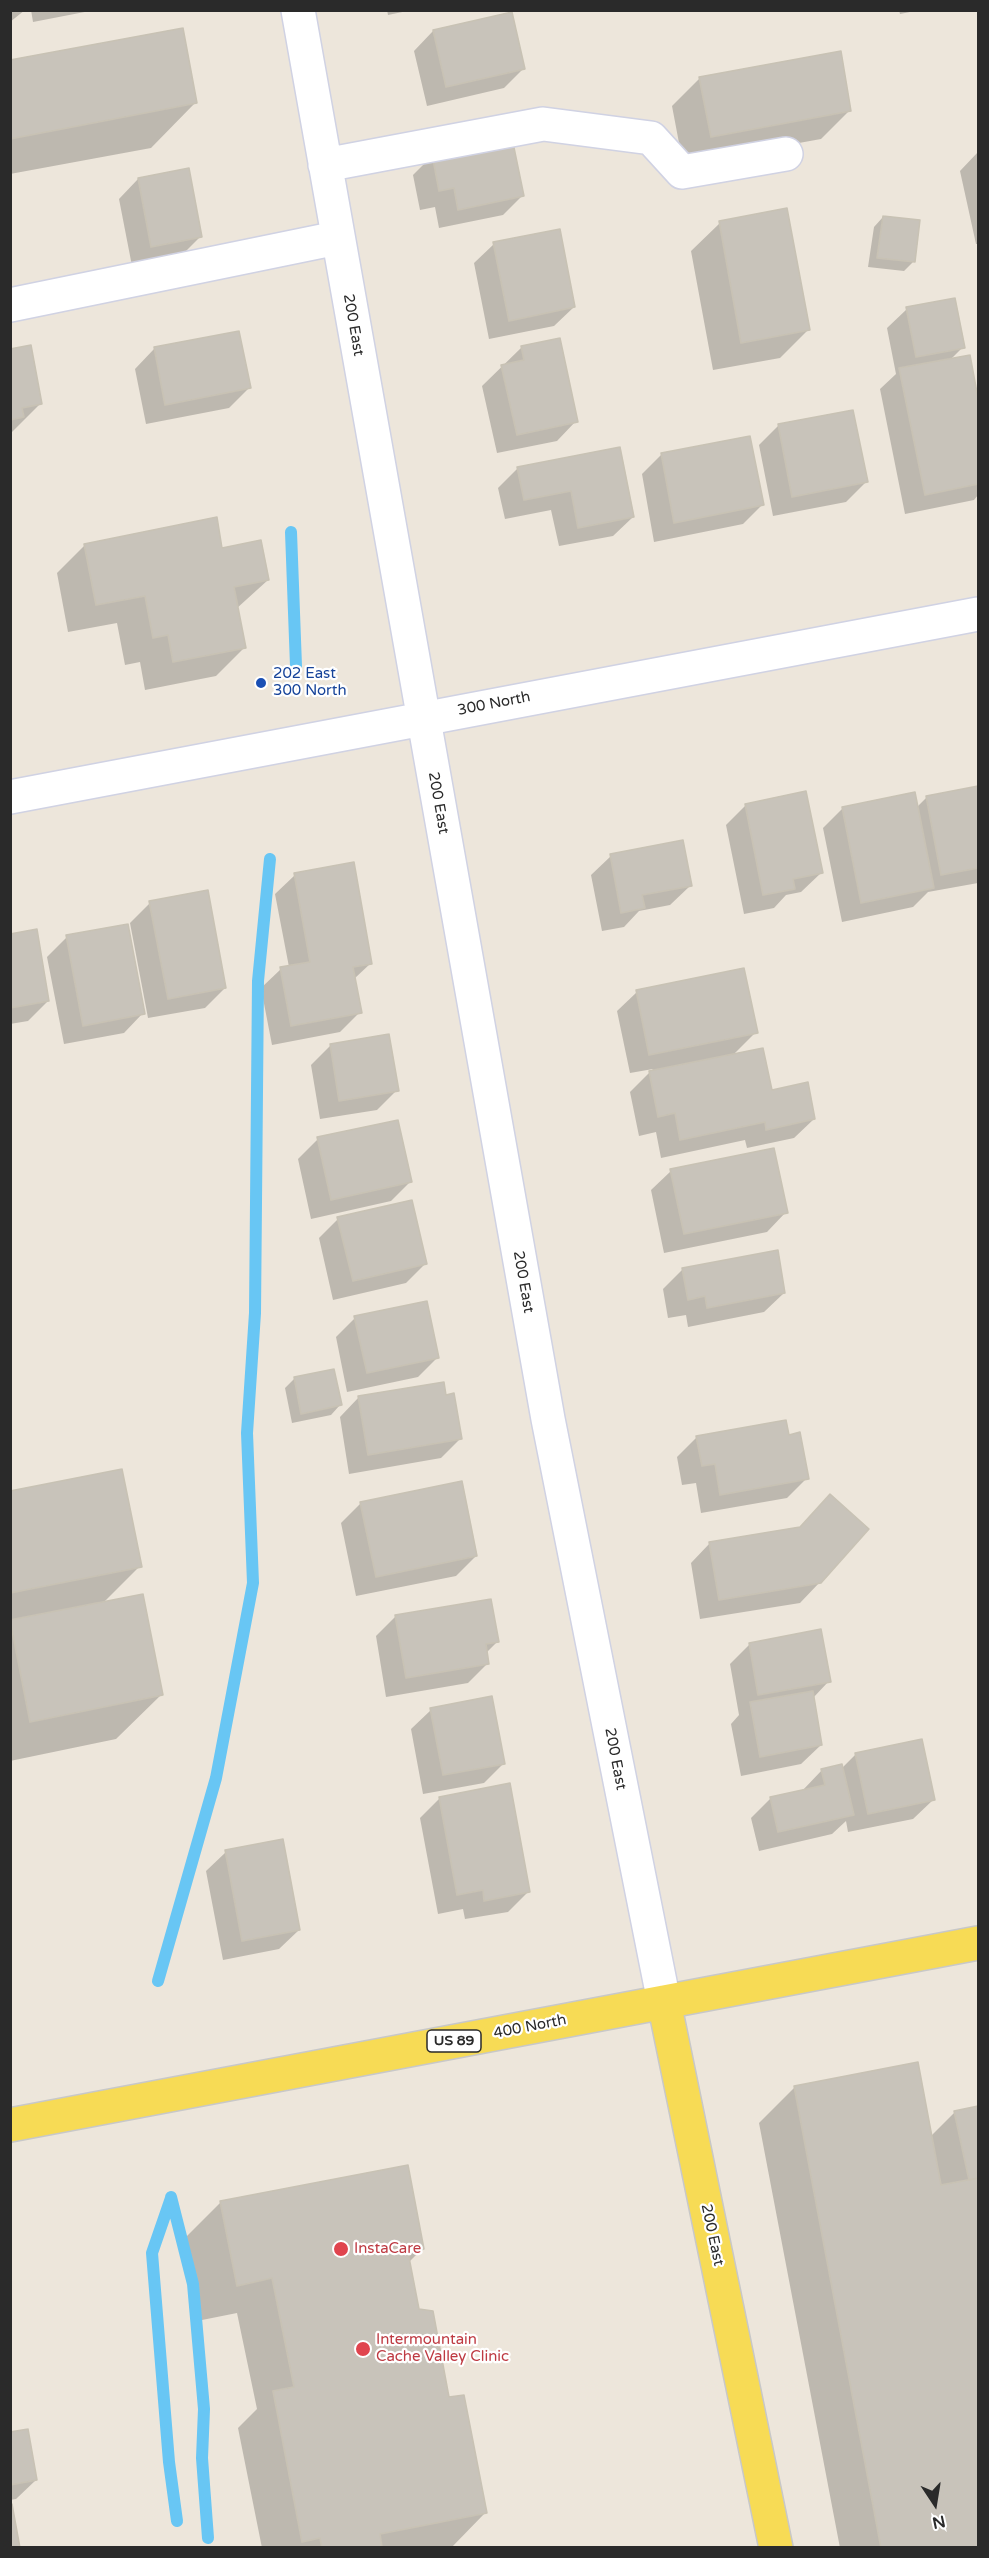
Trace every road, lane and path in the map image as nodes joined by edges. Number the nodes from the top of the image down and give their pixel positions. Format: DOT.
graph roads {
  1 [pos="298,10"];
  2 [pos="786,154"];
  3 [pos="325,165"];
  4 [pos="338,238"];
  5 [pos="10,305"];
  6 [pos="978,614"];
  7 [pos="423,717"];
  8 [pos="10,797"];
  9 [pos="978,1943"];
  10 [pos="664,2002"];
  11 [pos="10,2125"];
  12 [pos="776,2547"];
  1 -- 3 [label="street, 200 East"];
  2 -- 3 [label="street"];
  3 -- 4 [label="street, 200 East"];
  4 -- 5 [label="street"];
  4 -- 7 [label="street, 200 East"];
  6 -- 7 [label="street, 300 North"];
  7 -- 8 [label="street, 300 North"];
  7 -- 10 [label="street, 200 East"];
  9 -- 10 [label="main road, 400 North / US 89"];
  10 -- 11 [label="main road, 400 North / US 89"];
  10 -- 12 [label="main road, 200 East"];
}
